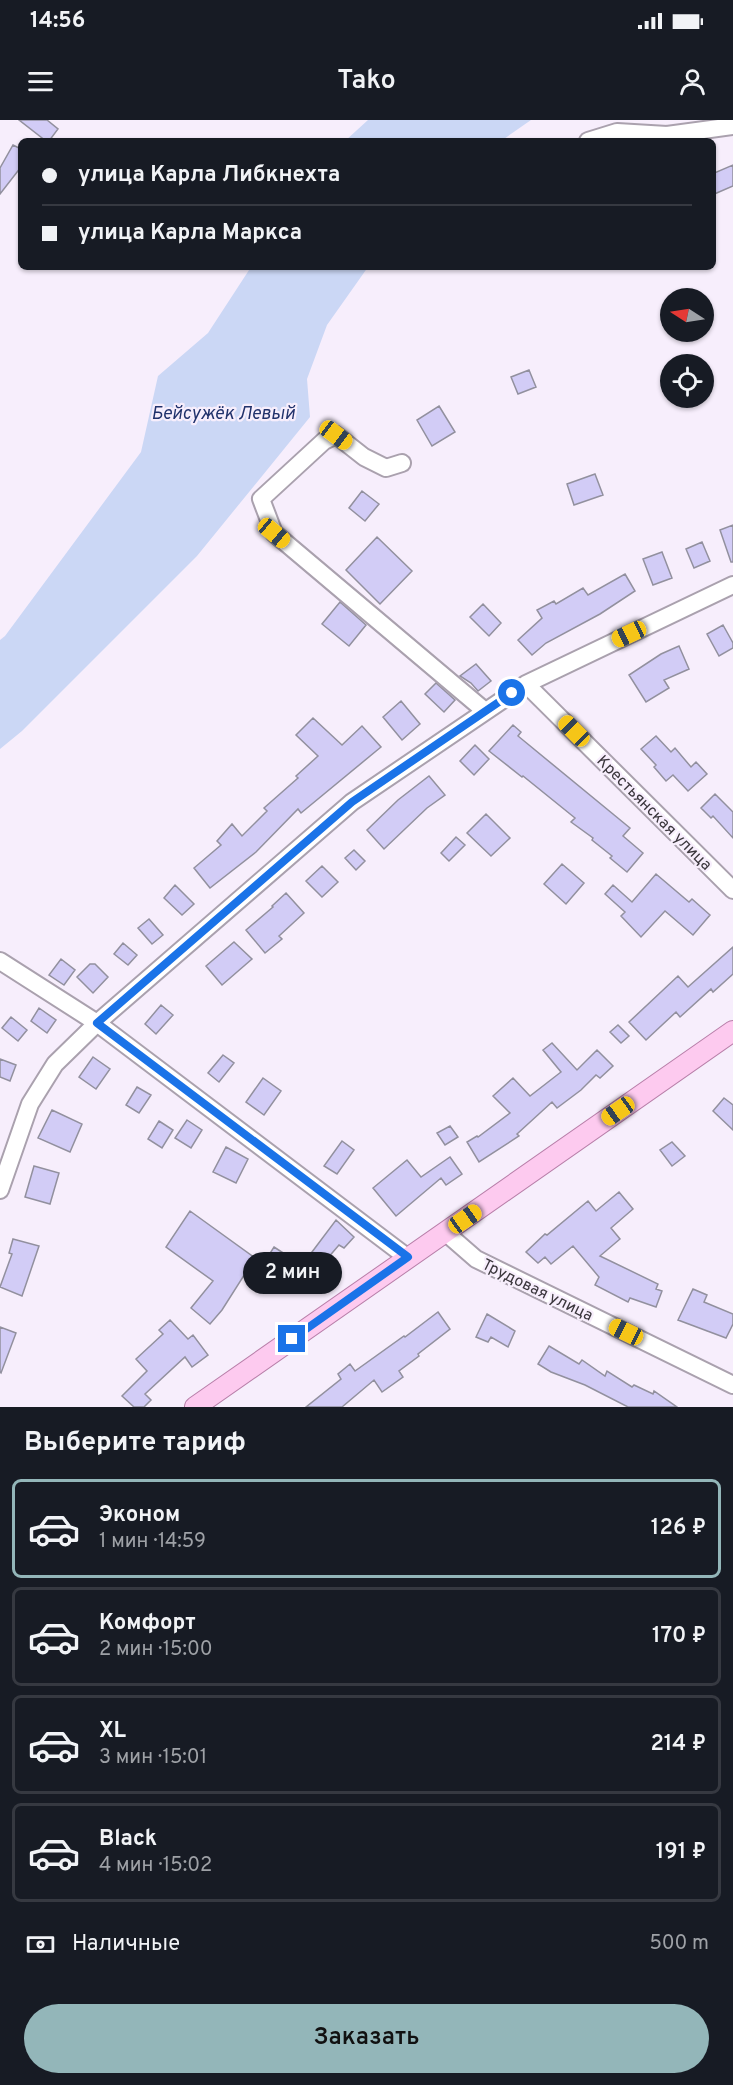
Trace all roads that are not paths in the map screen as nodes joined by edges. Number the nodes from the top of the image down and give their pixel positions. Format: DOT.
graph roads {
  1 [pos="733,126"];
  2 [pos="598,138"];
  3 [pos="402,463"];
  4 [pos="733,585"];
  5 [pos="526,684"];
  6 [pos="485,711"];
  7 [pos="733,890"];
  8 [pos="0,961"];
  9 [pos="97,1023"];
  10 [pos="733,1031"];
  11 [pos="0,1190"];
  12 [pos="445,1232"];
  13 [pos="408,1257"];
  14 [pos="733,1385"];
  15 [pos="195,1407"];
  1 -- 2 [label="street"];
  3 -- 6 [label="street"];
  4 -- 5 [label="street"];
  5 -- 6 [label="street"];
  5 -- 7 [label="street, Крестьянская улица"];
  6 -- 9 [label="street"];
  8 -- 9 [label="street"];
  9 -- 11 [label="street"];
  9 -- 13 [label="street"];
  10 -- 12 [label="main road"];
  12 -- 13 [label="main road"];
  12 -- 14 [label="street, Трудовая улица"];
  13 -- 15 [label="main road"];
}
